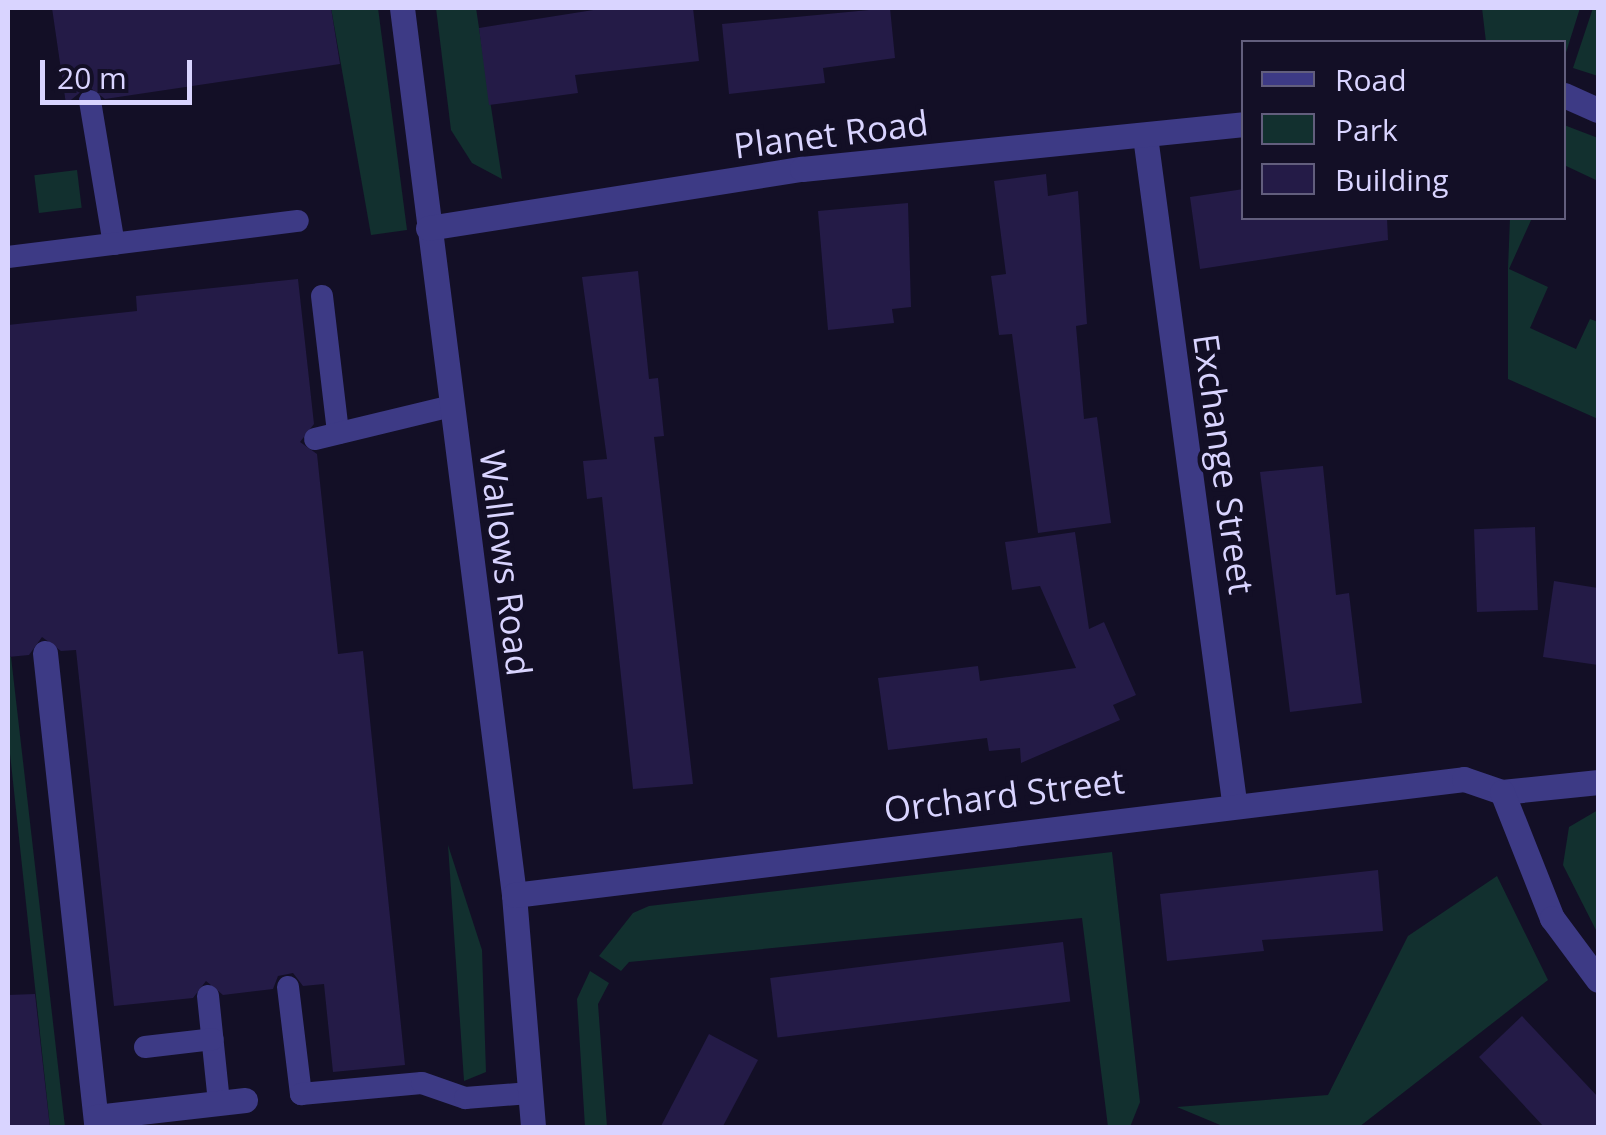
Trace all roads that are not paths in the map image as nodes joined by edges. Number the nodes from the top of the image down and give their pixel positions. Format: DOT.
graph roads {
  1 [pos="402,8"];
  2 [pos="1566,95"];
  3 [pos="90,101"];
  4 [pos="1598,110"];
  5 [pos="1241,124"];
  6 [pos="1145,136"];
  7 [pos="298,222"];
  8 [pos="428,228"];
  9 [pos="114,244"];
  10 [pos="8,257"];
  11 [pos="322,296"];
  12 [pos="450,406"];
  13 [pos="45,653"];
  14 [pos="1598,782"];
  15 [pos="1502,792"];
  16 [pos="1234,801"];
  17 [pos="514,895"];
  18 [pos="1598,980"];
  19 [pos="288,987"];
  20 [pos="208,996"];
  21 [pos="213,1039"];
  22 [pos="145,1047"];
  23 [pos="530,1094"];
  24 [pos="232,1101"];
  25 [pos="96,1122"];
  26 [pos="533,1128"];
  1 -- 8 [label="street, Wallows Road"];
  2 -- 4 [label="street"];
  3 -- 9 [label="lane"];
  5 -- 6 [label="street, Planet Road"];
  6 -- 8 [label="street, Planet Road"];
  6 -- 16 [label="street, Exchange Street"];
  7 -- 9 [label="lane"];
  8 -- 12 [label="street, Wallows Road"];
  9 -- 10 [label="lane"];
  11 -- 12 [label="lane"];
  12 -- 17 [label="street, Wallows Road"];
  13 -- 25 [label="street"];
  14 -- 15 [label="street, Orchard Street"];
  15 -- 16 [label="street, Orchard Street"];
  15 -- 18 [label="street"];
  16 -- 17 [label="street, Orchard Street"];
  17 -- 23 [label="street, Wallows Road"];
  19 -- 23 [label="lane"];
  20 -- 21 [label="lane"];
  21 -- 22 [label="lane"];
  21 -- 24 [label="lane"];
  23 -- 26 [label="street, Wallows Road"];
  24 -- 25 [label="street"];
}
